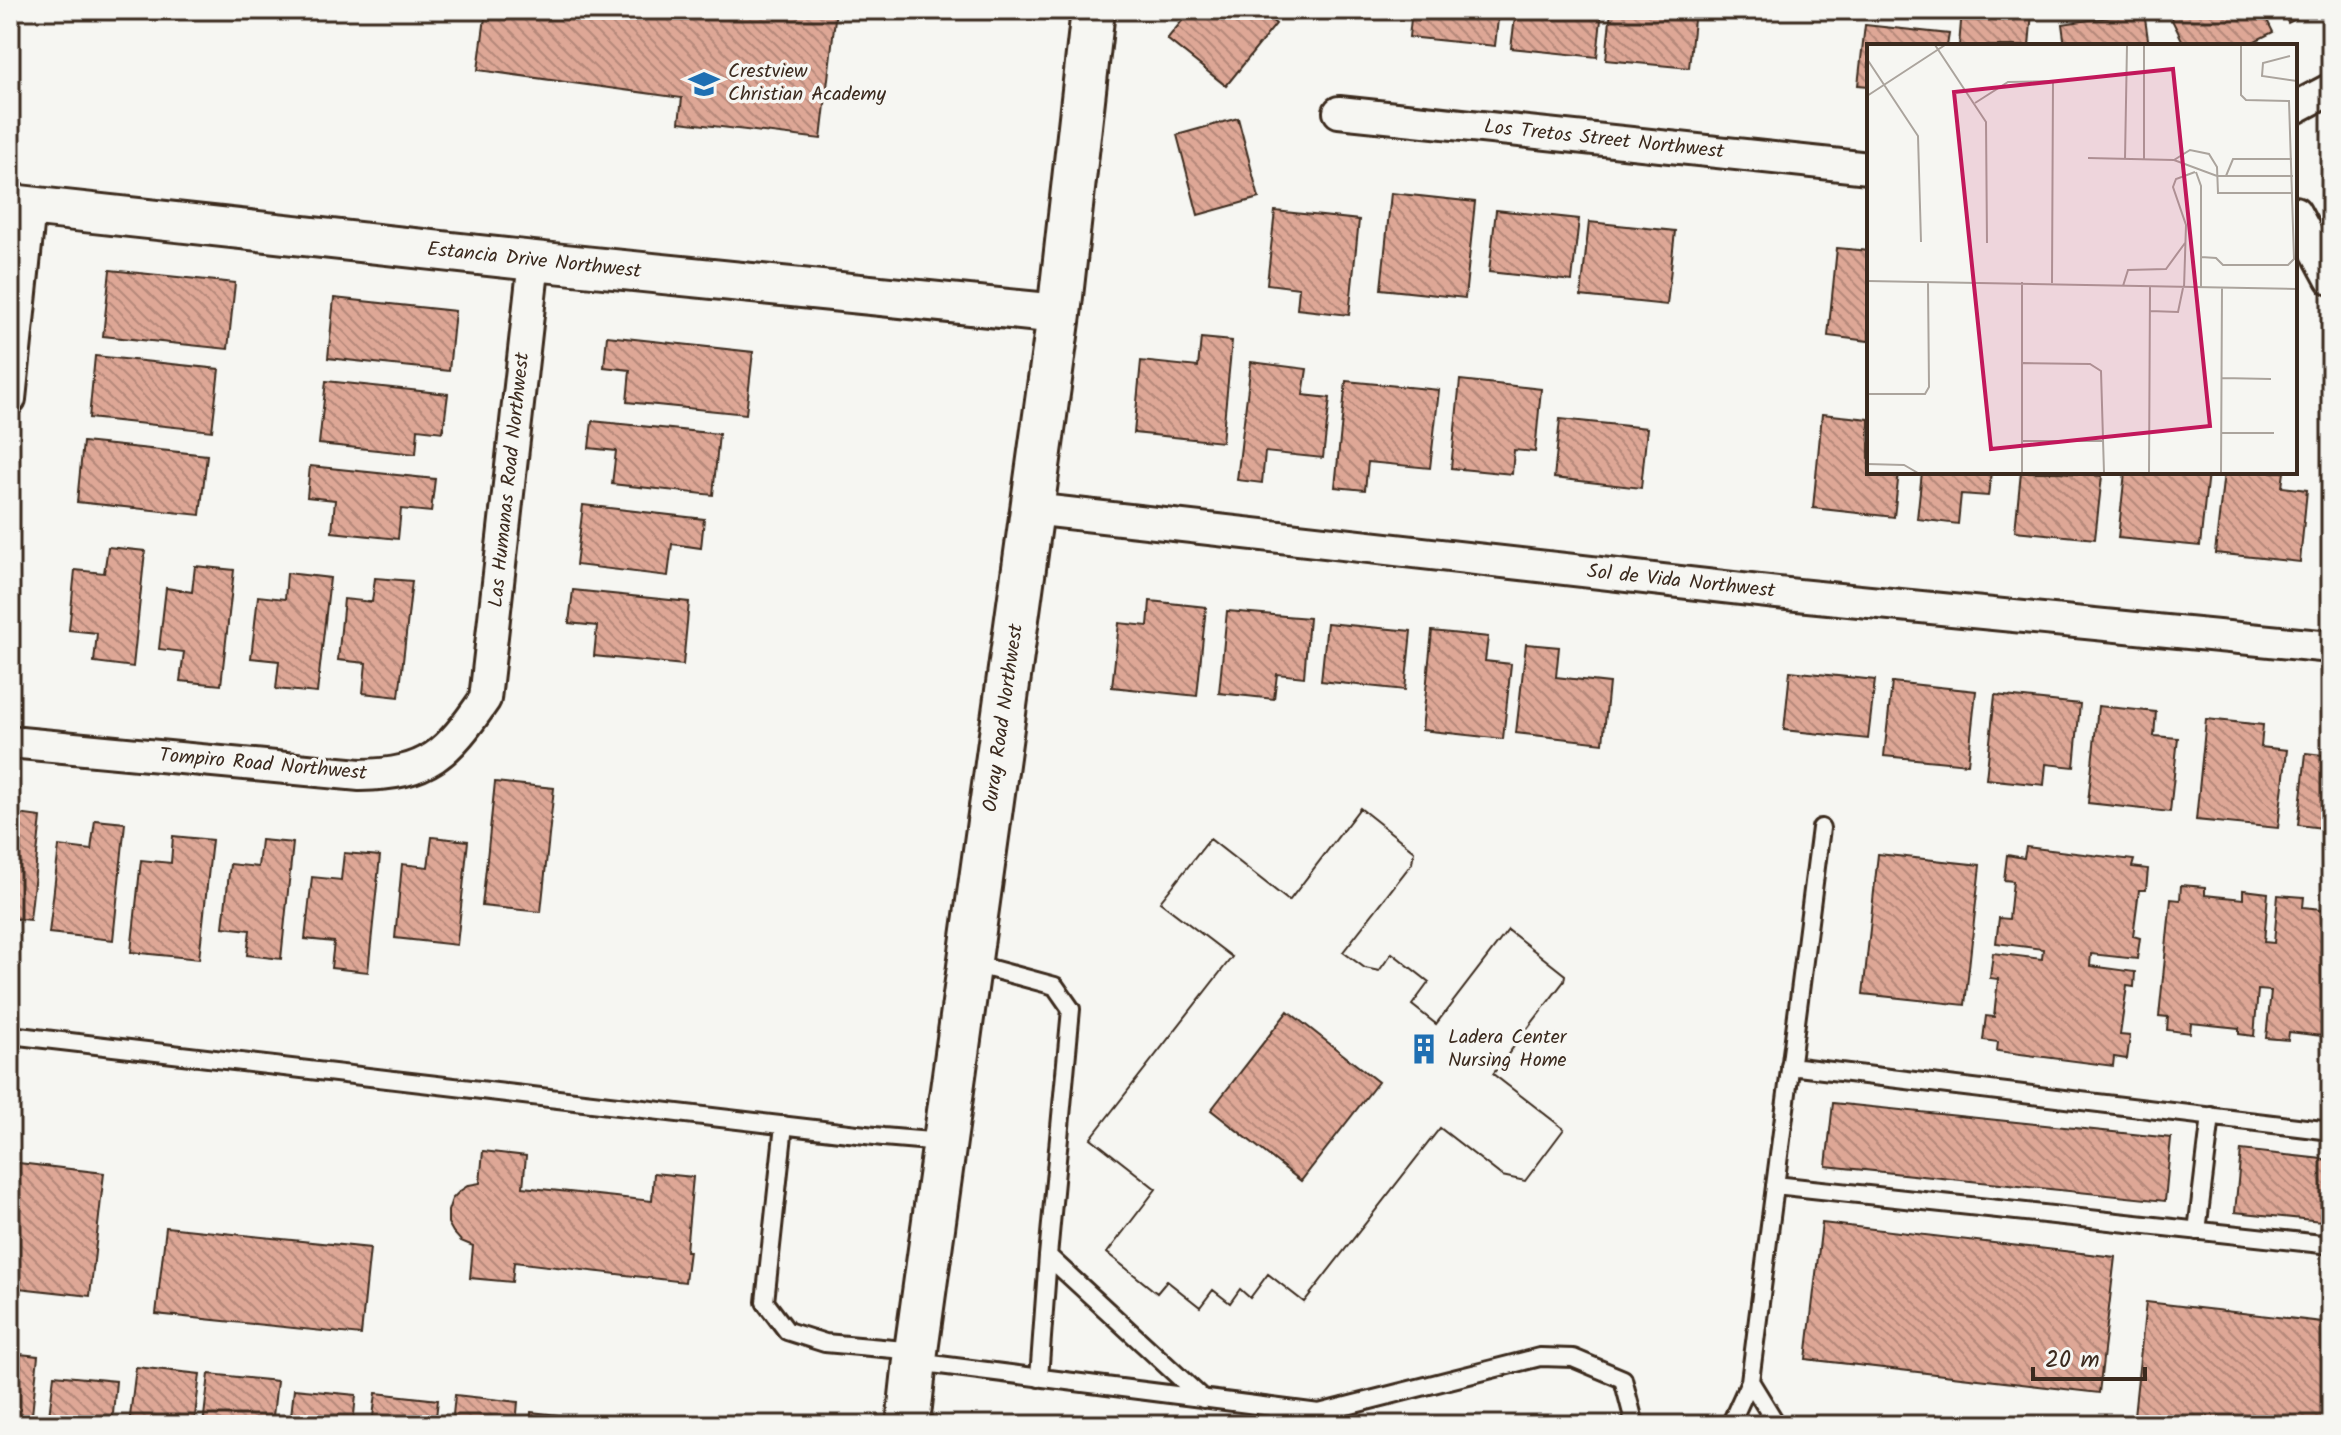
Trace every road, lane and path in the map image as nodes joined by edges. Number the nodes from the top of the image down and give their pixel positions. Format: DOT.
graph roads {
  1 [pos="1093,10"];
  2 [pos="2331,89"];
  3 [pos="2297,107"];
  4 [pos="1339,112"];
  5 [pos="1867,168"];
  6 [pos="20,205"];
  7 [pos="2297,216"];
  8 [pos="534,261"];
  9 [pos="2331,279"];
  10 [pos="1059,314"];
  11 [pos="10,399"];
  12 [pos="1032,509"];
  13 [pos="2331,647"];
  14 [pos="485,699"];
  15 [pos="10,742"];
  16 [pos="1821,828"];
  17 [pos="970,963"];
  18 [pos="10,1035"];
  19 [pos="1790,1066"];
  20 [pos="2211,1116"];
  21 [pos="784,1125"];
  22 [pos="2331,1131"];
  23 [pos="945,1142"];
  24 [pos="1775,1185"];
  25 [pos="2197,1231"];
  26 [pos="2331,1245"];
  27 [pos="1048,1256"];
  28 [pos="915,1356"];
  29 [pos="1039,1378"];
  30 [pos="1750,1381"];
  31 [pos="1203,1399"];
  32 [pos="1277,1416"];
  33 [pos="908,1425"];
  34 [pos="1635,1425"];
  35 [pos="1730,1425"];
  36 [pos="1777,1425"];
  1 -- 10 [label="main road, Ouray Road Northwest"];
  2 -- 3 [label="street"];
  4 -- 5 [label="street, Los Tretos Street Northwest"];
  6 -- 8 [label="street, Estancia Drive Northwest"];
  6 -- 11 [label="street"];
  7 -- 9 [label="street"];
  8 -- 10 [label="street, Estancia Drive Northwest"];
  8 -- 14 [label="street, Las Humanas Road Northwest"];
  10 -- 12 [label="main road, Ouray Road Northwest"];
  12 -- 13 [label="street, Sol de Vida Northwest"];
  12 -- 17 [label="main road, Ouray Road Northwest"];
  14 -- 15 [label="street, Tompiro Road Northwest"];
  16 -- 19 [label="lane"];
  17 -- 23 [label="main road, Ouray Road Northwest"];
  17 -- 27 [label="lane"];
  18 -- 21 [label="lane"];
  19 -- 20 [label="lane"];
  19 -- 24 [label="lane"];
  20 -- 22 [label="lane"];
  20 -- 25 [label="lane"];
  21 -- 23 [label="lane"];
  21 -- 28 [label="lane"];
  23 -- 28 [label="main road, Ouray Road Northwest"];
  24 -- 25 [label="lane"];
  24 -- 30 [label="lane"];
  25 -- 26 [label="lane"];
  27 -- 29 [label="lane"];
  27 -- 31 [label="lane"];
  28 -- 29 [label="lane"];
  28 -- 33 [label="main road, Ouray Road Northwest"];
  29 -- 31 [label="lane"];
  30 -- 35 [label="lane"];
  30 -- 36 [label="lane"];
  31 -- 32 [label="lane"];
  32 -- 34 [label="lane"];
}
